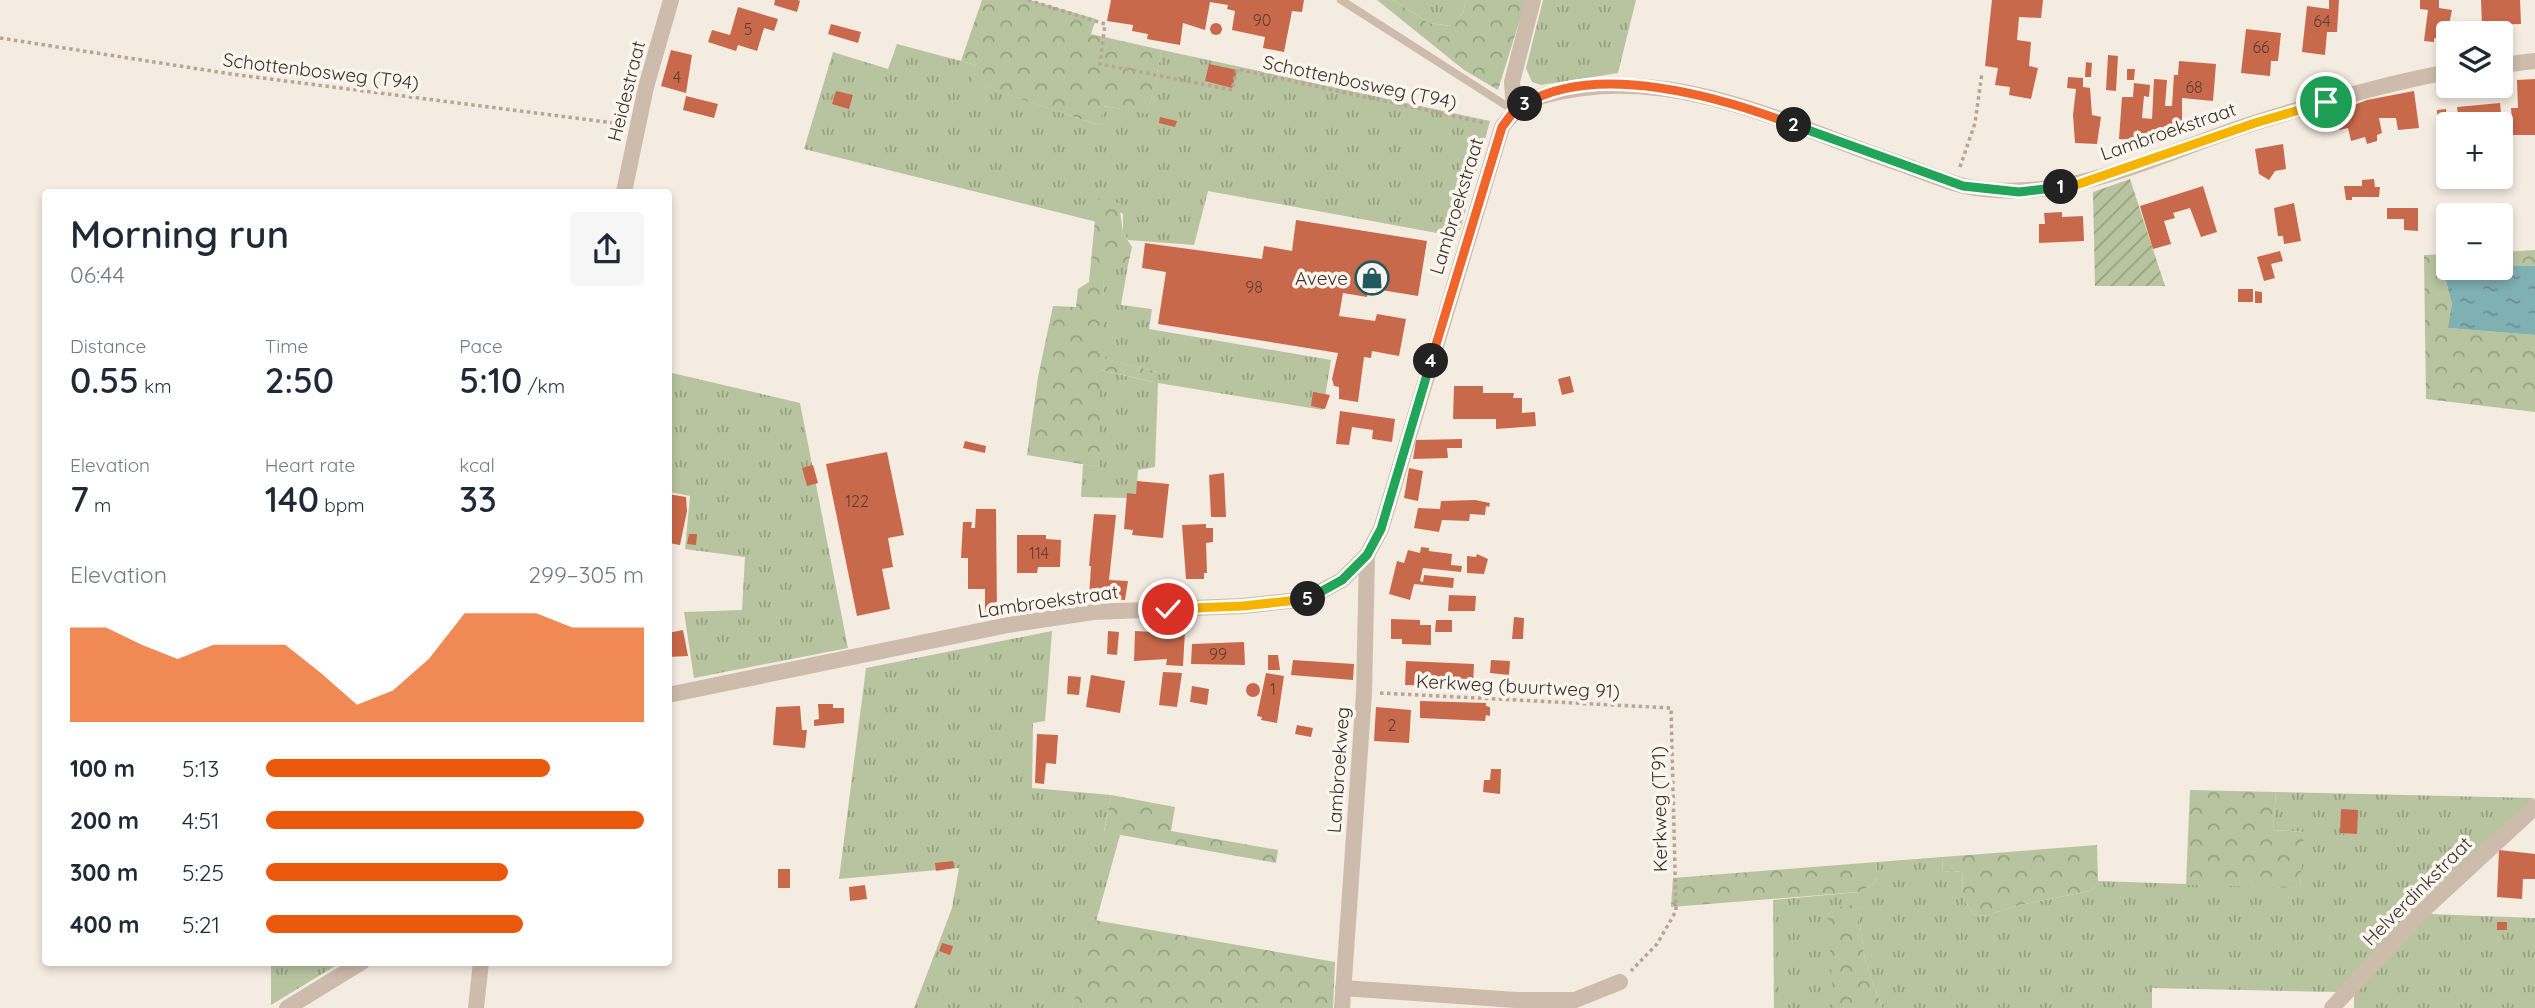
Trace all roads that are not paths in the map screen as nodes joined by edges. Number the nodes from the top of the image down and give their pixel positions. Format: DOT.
graph roads {
  1 [pos="671,0"];
  2 [pos="1341,0"];
  3 [pos="1533,0"];
  4 [pos="2535,61"];
  5 [pos="2513,64"];
  6 [pos="2436,74"];
  7 [pos="1514,111"];
  8 [pos="625,189"];
  9 [pos="1367,555"];
  10 [pos="672,694"];
  11 [pos="2535,807"];
  12 [pos="356,966"];
  13 [pos="481,966"];
  14 [pos="1620,982"];
  15 [pos="1343,988"];
  16 [pos="288,1008"];
  17 [pos="476,1008"];
  18 [pos="1342,1008"];
  19 [pos="2332,1008"];
  1 -- 8 [label="street, Heidestraat"];
  2 -- 7 [label="lane"];
  3 -- 7 [label="street"];
  4 -- 5 [label="street"];
  6 -- 7 [label="street, Lambroekstraat"];
  7 -- 9 [label="street, Lambroekstraat"];
  9 -- 10 [label="street, Lambroekstraat"];
  9 -- 15 [label="street, Lambroekweg"];
  11 -- 19 [label="street, Helverdinkstraat"];
  12 -- 16 [label="street"];
  13 -- 17 [label="street"];
  14 -- 15 [label="street"];
  15 -- 18 [label="street, Lambroekweg"];
}
